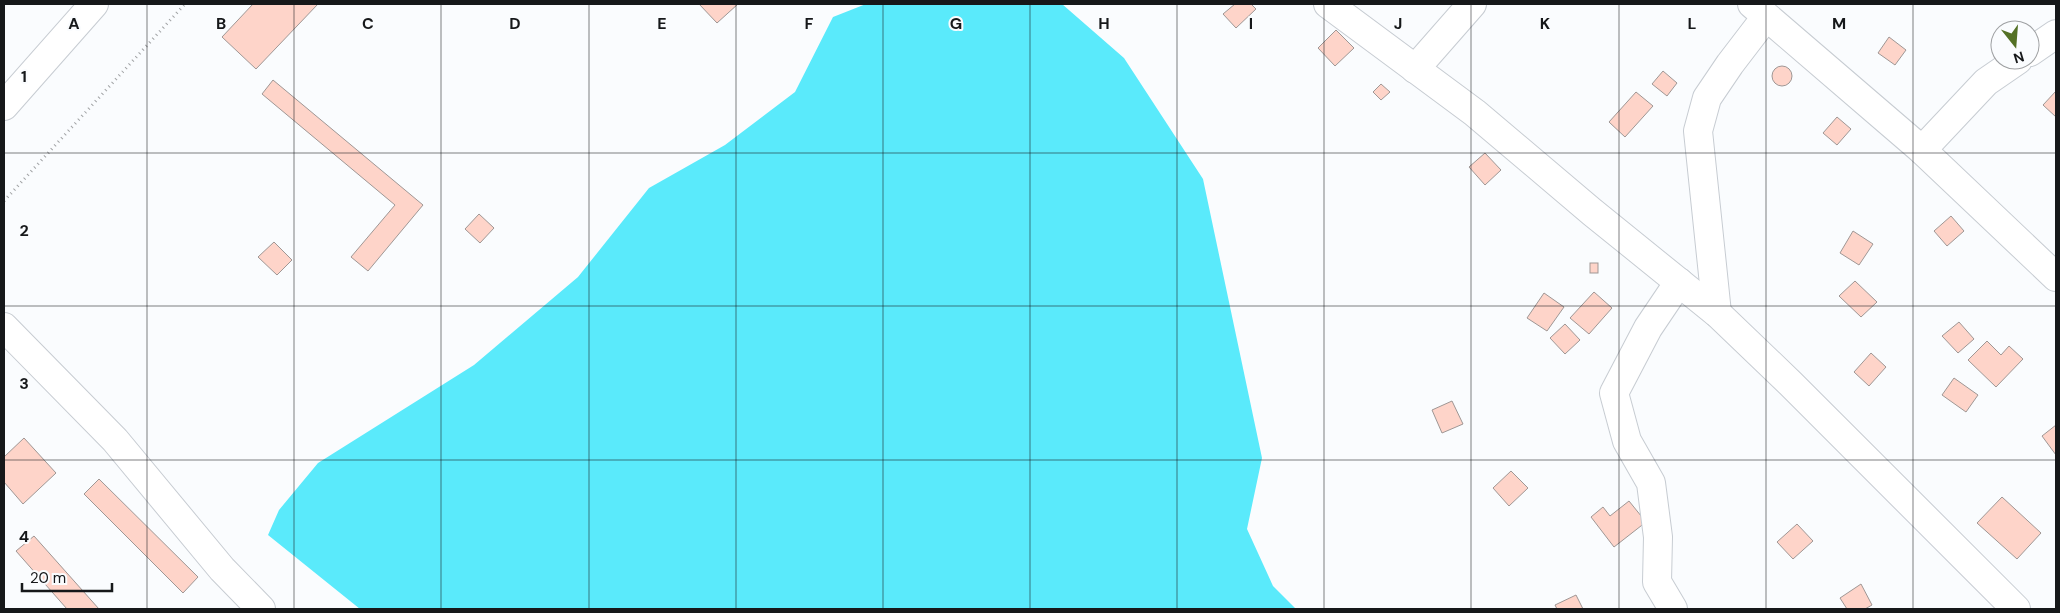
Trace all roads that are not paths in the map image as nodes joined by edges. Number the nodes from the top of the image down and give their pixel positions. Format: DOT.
graph roads {
  1 [pos="94,4"];
  2 [pos="1328,4"];
  3 [pos="1472,4"];
  4 [pos="1759,10"];
  5 [pos="2056,34"];
  6 [pos="2040,45"];
  7 [pos="1415,69"];
  8 [pos="2003,70"];
  9 [pos="4,106"];
  10 [pos="1922,150"];
  11 [pos="2056,276"];
  12 [pos="1679,282"];
  13 [pos="1717,313"];
  14 [pos="4,327"];
  15 [pos="261,609"];
  16 [pos="1673,609"];
  17 [pos="2016,609"];
  1 -- 9 [label="main road"];
  2 -- 7 [label="main road"];
  3 -- 7 [label="main road"];
  4 -- 10 [label="main road"];
  4 -- 13 [label="main road"];
  5 -- 6 [label="main road"];
  7 -- 12 [label="main road"];
  8 -- 10 [label="main road"];
  10 -- 11 [label="main road"];
  12 -- 13 [label="main road"];
  12 -- 16 [label="main road"];
  13 -- 17 [label="main road"];
  14 -- 15 [label="main road"];
}
